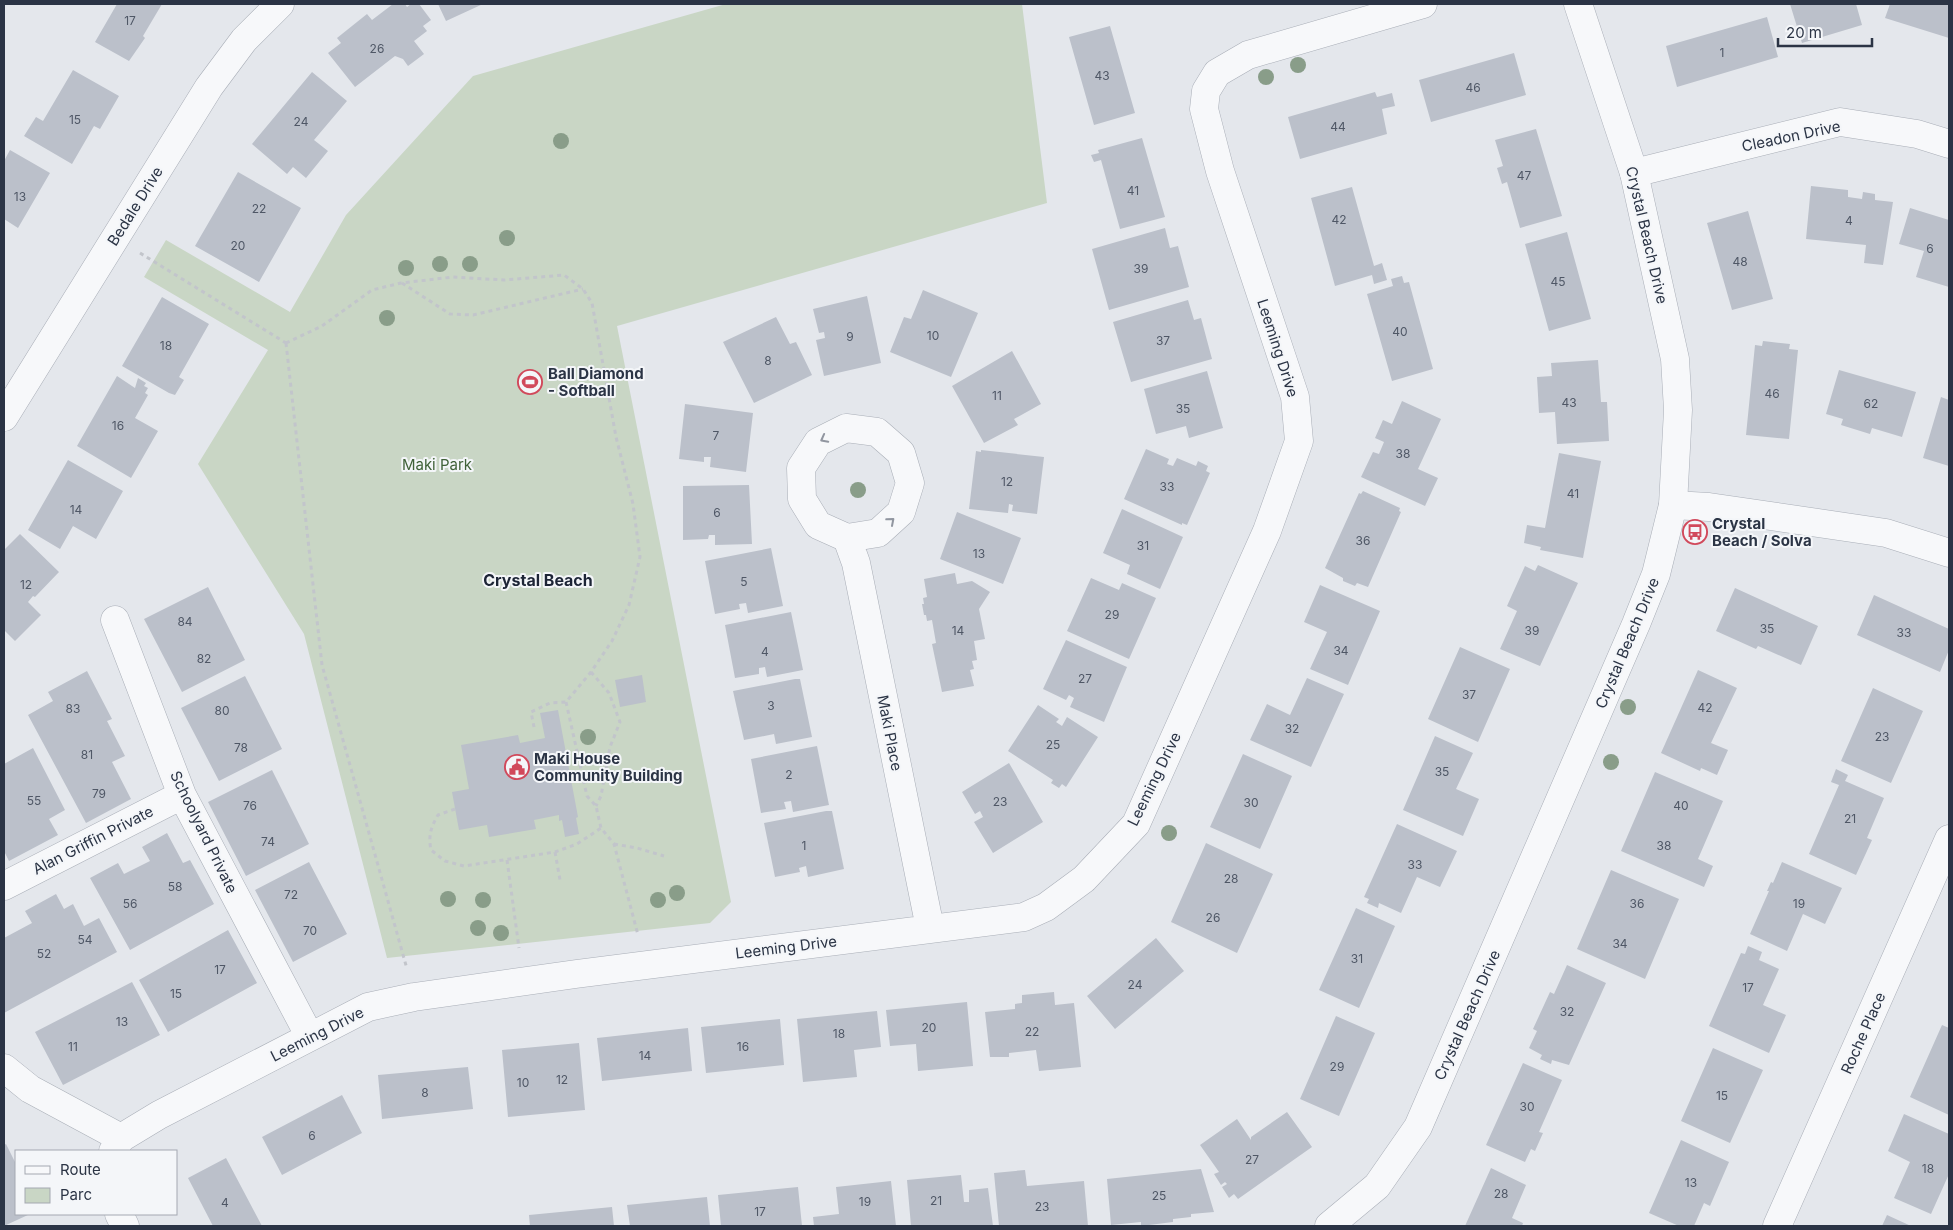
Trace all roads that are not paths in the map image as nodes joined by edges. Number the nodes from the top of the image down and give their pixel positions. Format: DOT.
graph roads {
  1 [pos="280,4"];
  2 [pos="1423,4"];
  3 [pos="1578,4"];
  4 [pos="1949,144"];
  5 [pos="1634,173"];
  6 [pos="4,417"];
  7 [pos="1674,505"];
  8 [pos="847,538"];
  9 [pos="1949,553"];
  10 [pos="115,620"];
  11 [pos="182,795"];
  12 [pos="1949,839"];
  13 [pos="4,886"];
  14 [pos="930,928"];
  15 [pos="310,1037"];
  16 [pos="4,1068"];
  17 [pos="117,1145"];
  18 [pos="1329,1226"];
  19 [pos="1777,1226"];
  1 -- 6 [label="street, Bedale Drive"];
  2 -- 14 [label="street, Leeming Drive"];
  3 -- 5 [label="street, Crystal Beach Drive"];
  4 -- 5 [label="street, Cleadon Drive"];
  5 -- 7 [label="street, Crystal Beach Drive"];
  7 -- 9 [label="street"];
  7 -- 18 [label="street, Crystal Beach Drive"];
  8 -- 14 [label="street, Maki Place"];
  10 -- 11 [label="street, Schoolyard Private"];
  11 -- 13 [label="street, Alan Griffin Private"];
  11 -- 15 [label="street, Schoolyard Private"];
  12 -- 19 [label="street, Roche Place"];
  14 -- 15 [label="street, Leeming Drive"];
  15 -- 17 [label="street, Leeming Drive"];
  16 -- 17 [label="street"];
}
